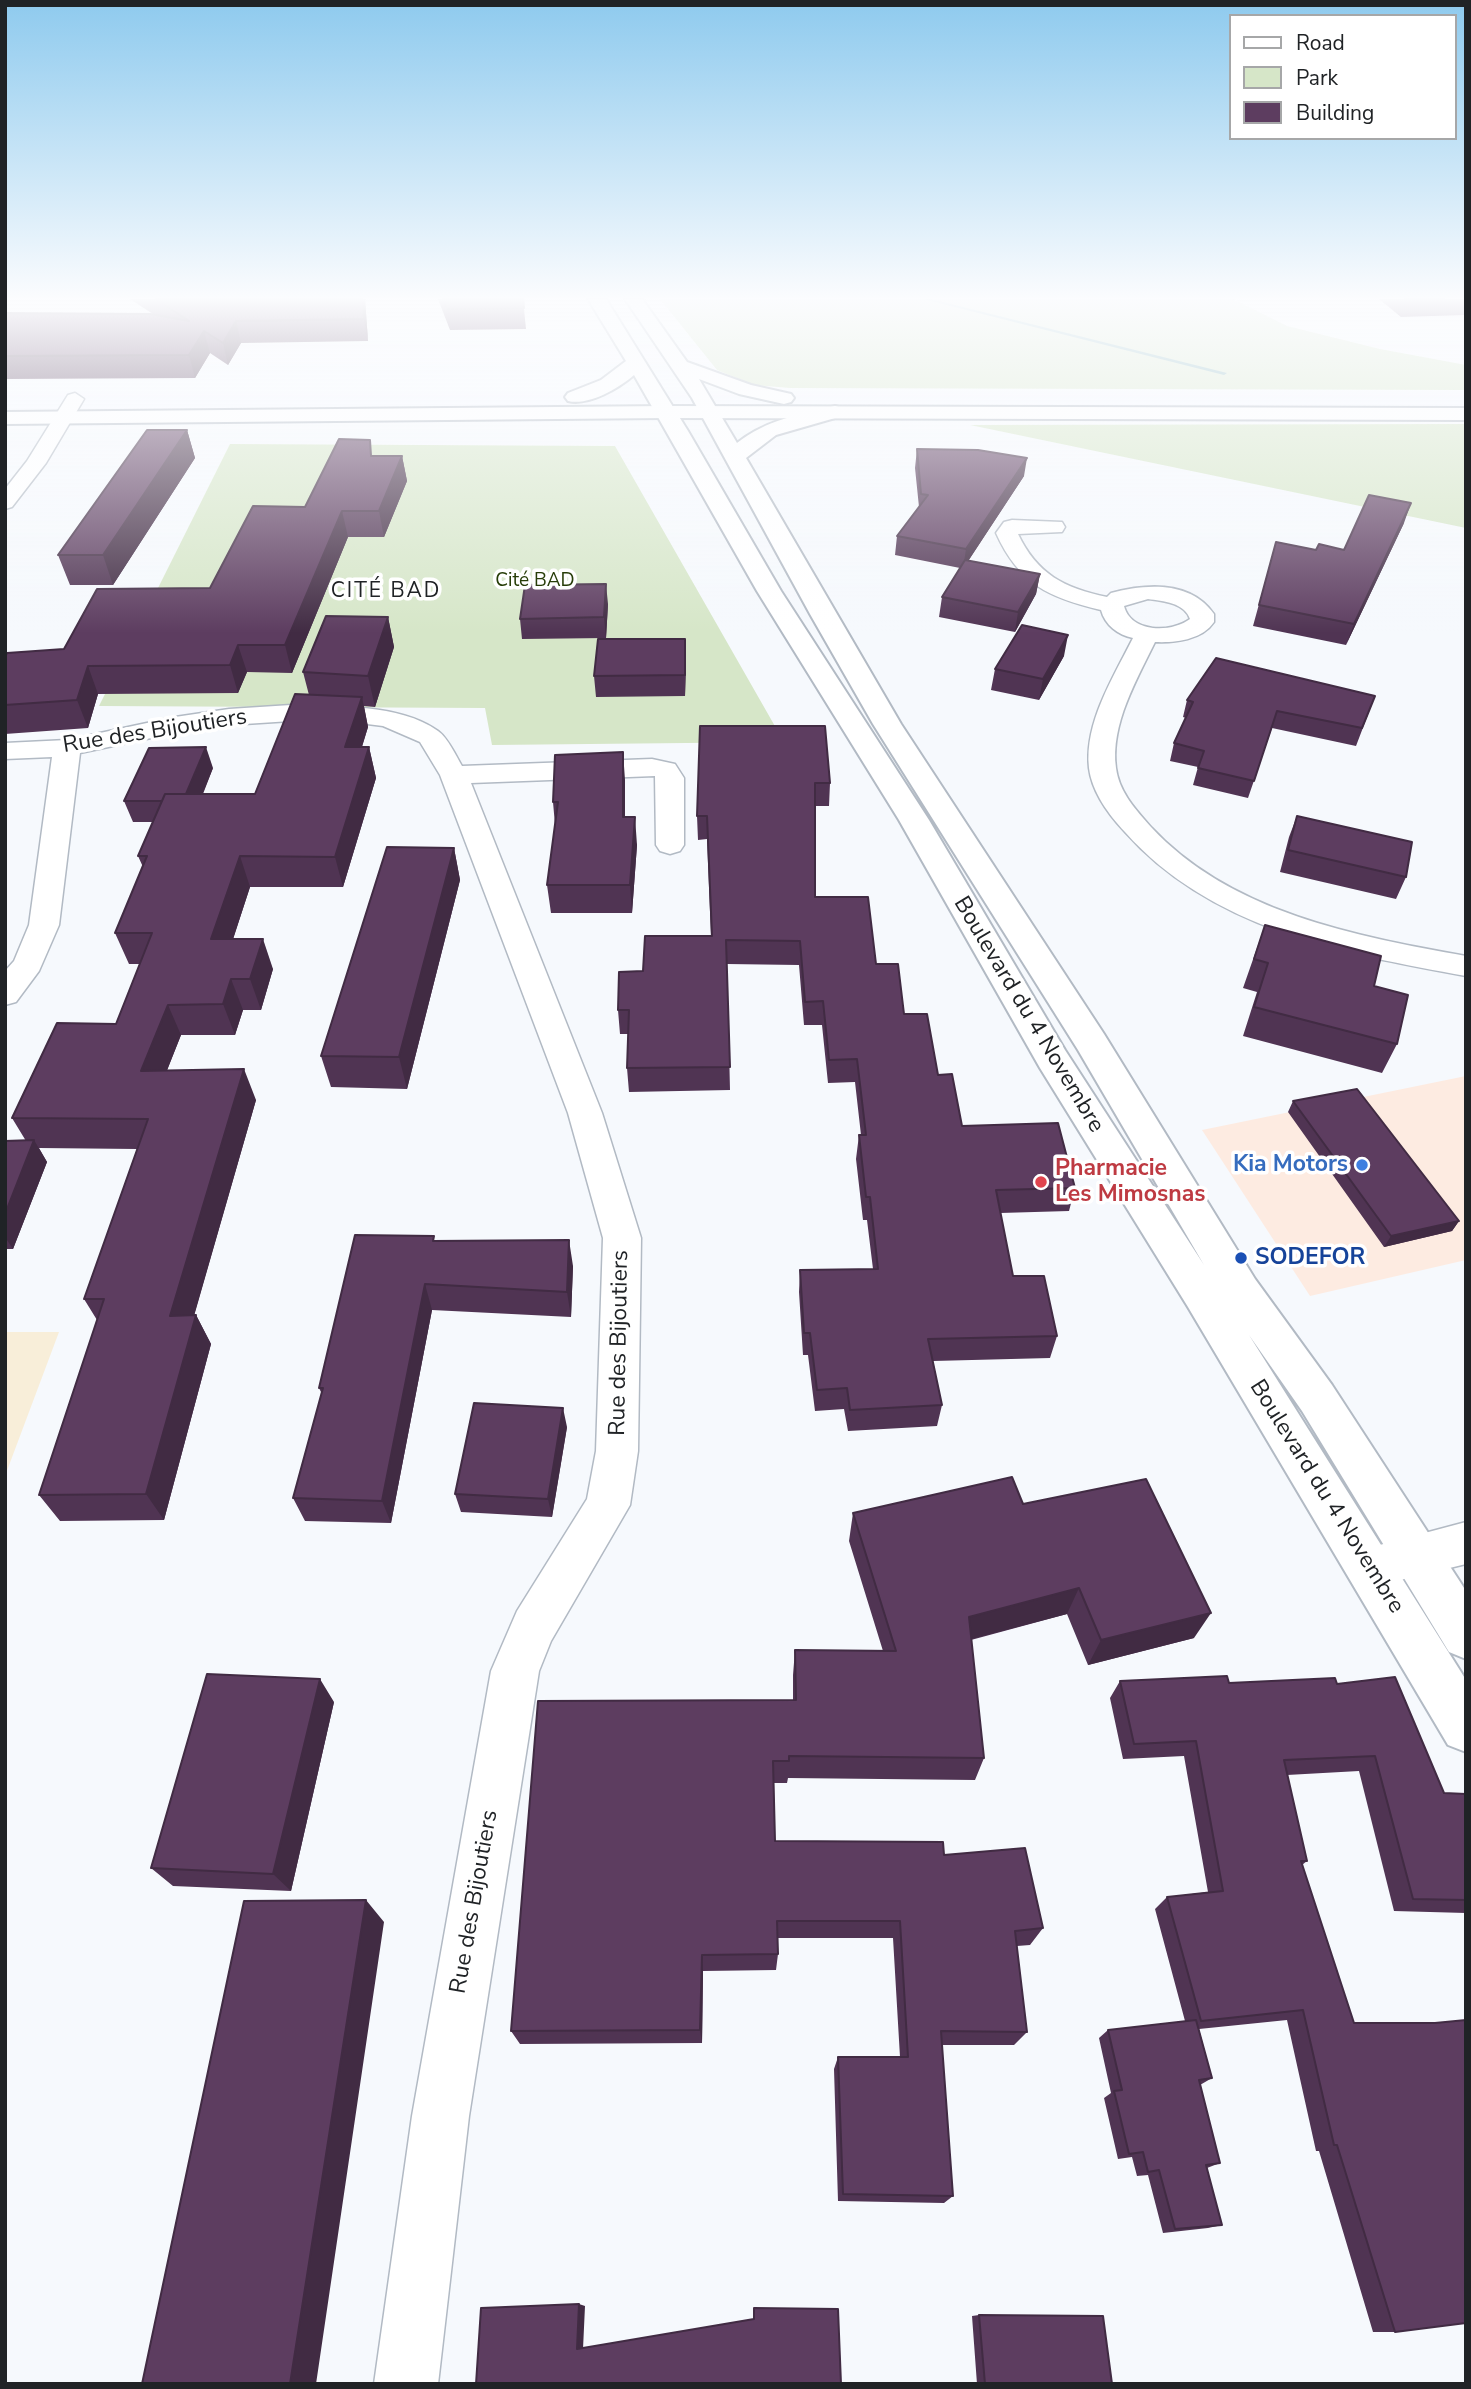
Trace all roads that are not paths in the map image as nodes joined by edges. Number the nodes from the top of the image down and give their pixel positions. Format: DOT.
graph roads {
  1 [pos="67,410"];
  2 [pos="358,410"];
  3 [pos="665,410"];
  4 [pos="709,410"];
  5 [pos="807,410"];
  6 [pos="835,412"];
  7 [pos="1466,414"];
  8 [pos="5,418"];
  9 [pos="61,418"];
  10 [pos="736,457"];
  11 [pos="5,503"];
  12 [pos="1054,527"];
  13 [pos="1112,605"];
  14 [pos="1147,634"];
  15 [pos="68,748"];
  16 [pos="5,751"];
  17 [pos="454,775"];
  18 [pos="670,845"];
  19 [pos="1466,966"];
  20 [pos="5,994"];
  21 [pos="1466,1543"];
  22 [pos="1416,1556"];
  23 [pos="1370,1565"];
  24 [pos="1466,1635"];
  25 [pos="1466,1727"];
  26 [pos="405,2384"];
  1 -- 9 [label="street"];
  2 -- 9 [label="main road"];
  3 -- 23 [label="main road, Boulevard du 4 Novembre"];
  4 -- 10 [label="main road, Boulevard du 4 Novembre"];
  5 -- 6 [label="main road"];
  6 -- 7 [label="main road"];
  6 -- 10 [label="main road"];
  8 -- 9 [label="main road"];
  9 -- 11 [label="street"];
  10 -- 22 [label="main road, Boulevard du 4 Novembre"];
  12 -- 13 [label="street"];
  13 -- 14 [label="street"];
  13 -- 14 [label="street"];
  14 -- 19 [label="street"];
  15 -- 16 [label="street, Rue des Bijoutiers"];
  15 -- 17 [label="street, Rue des Bijoutiers"];
  15 -- 20 [label="street"];
  17 -- 18 [label="street"];
  17 -- 26 [label="street, Rue des Bijoutiers"];
  21 -- 22 [label="street"];
  22 -- 23 [label="street"];
  22 -- 24 [label="main road, Boulevard du 4 Novembre"];
  23 -- 25 [label="main road, Boulevard du 4 Novembre"];
}
